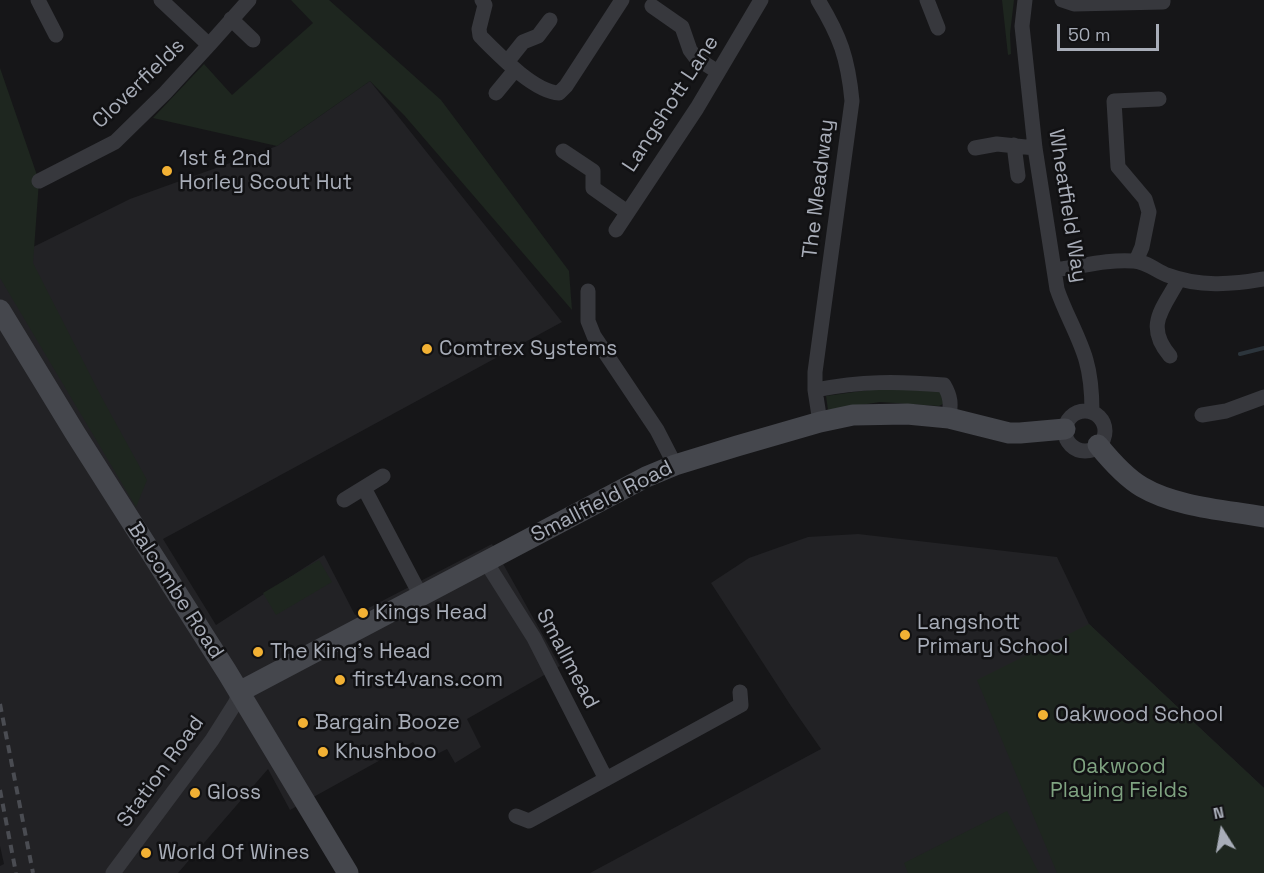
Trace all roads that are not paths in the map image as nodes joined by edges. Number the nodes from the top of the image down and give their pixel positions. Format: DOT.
graph roads {
  1 [pos="38,0"];
  2 [pos="161,0"];
  3 [pos="249,0"];
  4 [pos="482,0"];
  5 [pos="622,0"];
  6 [pos="761,0"];
  7 [pos="818,0"];
  8 [pos="927,0"];
  9 [pos="1025,0"];
  10 [pos="1062,0"];
  11 [pos="1163,0"];
  12 [pos="652,6"];
  13 [pos="231,19"];
  14 [pos="550,20"];
  15 [pos="938,28"];
  16 [pos="56,35"];
  17 [pos="253,40"];
  18 [pos="209,45"];
  19 [pos="511,66"];
  20 [pos="718,72"];
  21 [pos="496,93"];
  22 [pos="1159,99"];
  23 [pos="1014,146"];
  24 [pos="975,148"];
  25 [pos="1035,148"];
  26 [pos="563,151"];
  27 [pos="1018,176"];
  28 [pos="39,181"];
  29 [pos="627,212"];
  30 [pos="616,230"];
  31 [pos="1136,261"];
  32 [pos="1054,270"];
  33 [pos="1179,279"];
  34 [pos="1264,279"];
  35 [pos="588,291"];
  36 [pos="0,310"];
  37 [pos="1170,356"];
  38 [pos="815,390"];
  39 [pos="1264,397"];
  40 [pos="1092,412"];
  41 [pos="1202,415"];
  42 [pos="949,418"];
  43 [pos="820,422"];
  44 [pos="1065,429"];
  45 [pos="1098,446"];
  46 [pos="675,465"];
  47 [pos="384,476"];
  48 [pos="364,488"];
  49 [pos="344,500"];
  50 [pos="1264,517"];
  51 [pos="486,562"];
  52 [pos="421,596"];
  53 [pos="741,699"];
  54 [pos="244,701"];
  55 [pos="606,779"];
  56 [pos="522,819"];
  57 [pos="113,873"];
  58 [pos="348,873"];
  1 -- 16 [label="street"];
  2 -- 18 [label="street, Cloverfields"];
  3 -- 13 [label="street"];
  4 -- 19 [label="street"];
  5 -- 19 [label="street"];
  6 -- 20 [label="street, Langshott Lane"];
  7 -- 38 [label="street, The Meadway"];
  8 -- 15 [label="street"];
  9 -- 25 [label="street, Wheatfield Way"];
  10 -- 11 [label="street"];
  12 -- 20 [label="street"];
  13 -- 17 [label="street"];
  13 -- 18 [label="street"];
  14 -- 19 [label="street"];
  18 -- 28 [label="street, Cloverfields"];
  19 -- 21 [label="street"];
  20 -- 29 [label="street, Langshott Lane"];
  22 -- 31 [label="street"];
  23 -- 24 [label="street"];
  23 -- 25 [label="street"];
  23 -- 27 [label="street"];
  25 -- 32 [label="street, Wheatfield Way"];
  26 -- 29 [label="street"];
  29 -- 30 [label="street, Langshott Lane"];
  31 -- 32 [label="street"];
  31 -- 33 [label="street"];
  32 -- 40 [label="street, Wheatfield Way"];
  33 -- 34 [label="street"];
  33 -- 37 [label="street"];
  35 -- 46 [label="street"];
  36 -- 54 [label="street, Balcombe Road"];
  38 -- 42 [label="street"];
  38 -- 43 [label="street, The Meadway"];
  39 -- 41 [label="street"];
  40 -- 44 [label="street"];
  40 -- 45 [label="street"];
  42 -- 43 [label="street, Smallfield Road"];
  42 -- 44 [label="street, Smallfield Road"];
  43 -- 46 [label="street, Smallfield Road"];
  44 -- 45 [label="street"];
  45 -- 50 [label="street"];
  46 -- 51 [label="street, Smallfield Road"];
  47 -- 48 [label="street"];
  48 -- 49 [label="street"];
  48 -- 52 [label="street"];
  51 -- 52 [label="street, Smallfield Road"];
  51 -- 55 [label="street, Smallmead"];
  52 -- 54 [label="street, Smallfield Road"];
  53 -- 55 [label="street"];
  54 -- 57 [label="street, Station Road"];
  54 -- 58 [label="street, Balcombe Road"];
  55 -- 56 [label="street"];
}
